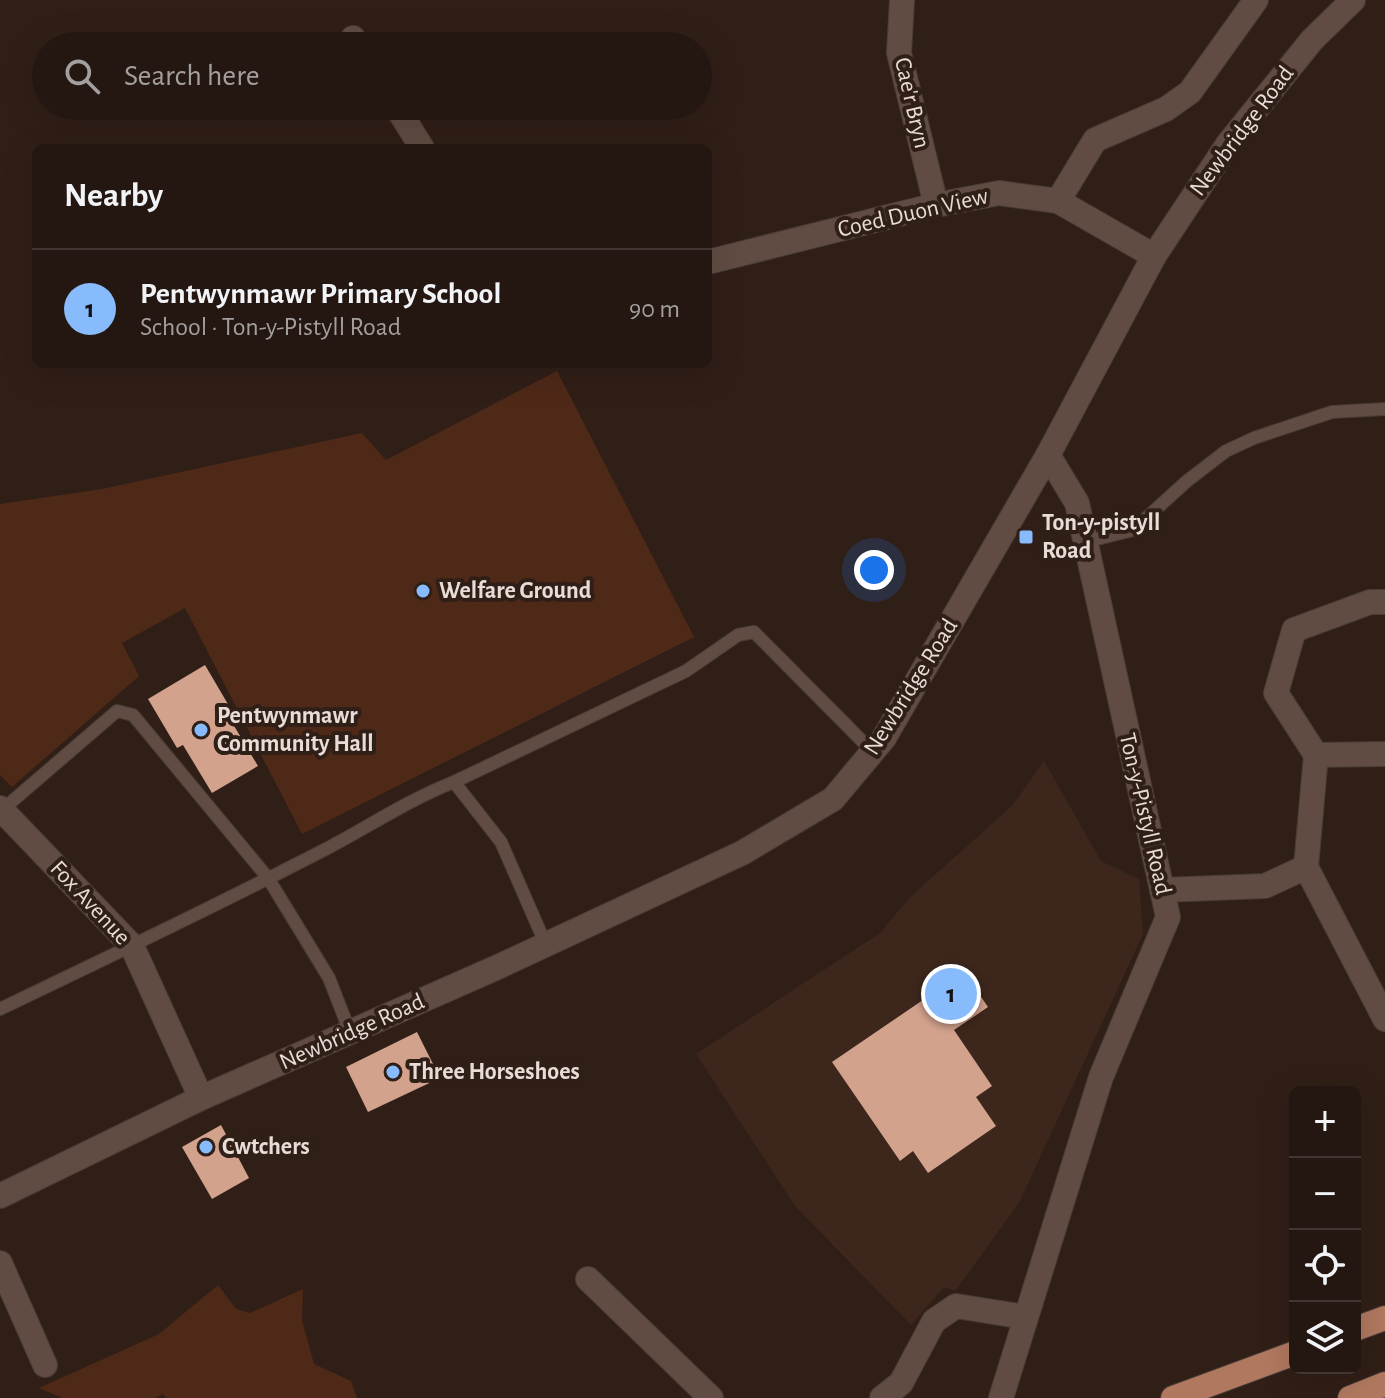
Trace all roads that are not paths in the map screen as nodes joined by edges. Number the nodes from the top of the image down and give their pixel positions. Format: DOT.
graph roads {
  1 [pos="902,0"];
  2 [pos="1256,0"];
  3 [pos="1353,0"];
  4 [pos="405,120"];
  5 [pos="420,144"];
  6 [pos="1058,201"];
  7 [pos="936,205"];
  8 [pos="1154,256"];
  9 [pos="712,261"];
  10 [pos="1385,409"];
  11 [pos="1048,455"];
  12 [pos="1085,542"];
  13 [pos="1385,602"];
  14 [pos="873,752"];
  15 [pos="1385,754"];
  16 [pos="1316,755"];
  17 [pos="454,782"];
  18 [pos="1,809"];
  19 [pos="1306,867"];
  20 [pos="268,878"];
  21 [pos="1162,890"];
  22 [pos="546,945"];
  23 [pos="132,946"];
  24 [pos="0,1009"];
  25 [pos="1385,1019"];
  26 [pos="350,1032"];
  27 [pos="201,1098"];
  28 [pos="0,1196"];
  29 [pos="0,1263"];
  30 [pos="588,1279"];
  31 [pos="1025,1317"];
  32 [pos="1385,1318"];
  33 [pos="1361,1327"];
  34 [pos="1289,1355"];
  35 [pos="45,1365"];
  36 [pos="1385,1384"];
  37 [pos="711,1398"];
  38 [pos="882,1398"];
  39 [pos="1001,1398"];
  40 [pos="1173,1398"];
  41 [pos="1350,1398"];
  1 -- 7 [label="street, Cae'r Bryn"];
  2 -- 6 [label="street"];
  3 -- 8 [label="street, Newbridge Road"];
  4 -- 5 [label="street"];
  6 -- 7 [label="street, Coed Duon View"];
  6 -- 8 [label="street, Coed Duon View"];
  7 -- 9 [label="street, Coed Duon View"];
  8 -- 11 [label="street, Newbridge Road"];
  10 -- 12 [label="lane"];
  11 -- 12 [label="street, Ton-y-Pistyll Road"];
  11 -- 14 [label="street, Newbridge Road"];
  12 -- 21 [label="street, Ton-y-Pistyll Road"];
  13 -- 16 [label="street"];
  14 -- 17 [label="lane"];
  14 -- 22 [label="street, Newbridge Road"];
  15 -- 16 [label="street"];
  16 -- 19 [label="street"];
  17 -- 20 [label="lane"];
  17 -- 22 [label="lane"];
  18 -- 20 [label="lane"];
  18 -- 23 [label="street, Fox Avenue"];
  19 -- 21 [label="street"];
  19 -- 25 [label="street"];
  20 -- 23 [label="lane"];
  20 -- 26 [label="lane"];
  21 -- 31 [label="street, Ton-y-Pistyll Road"];
  22 -- 26 [label="street, Newbridge Road"];
  23 -- 24 [label="lane"];
  23 -- 27 [label="street, Fox Avenue"];
  26 -- 27 [label="street, Newbridge Road"];
  27 -- 28 [label="street, Newbridge Road"];
  29 -- 35 [label="street"];
  30 -- 37 [label="street"];
  31 -- 38 [label="street"];
  31 -- 39 [label="street, Ton-y-Pistyll Road"];
  32 -- 33 [label="main road"];
  34 -- 40 [label="main road"];
  36 -- 41 [label="main road"];
}
